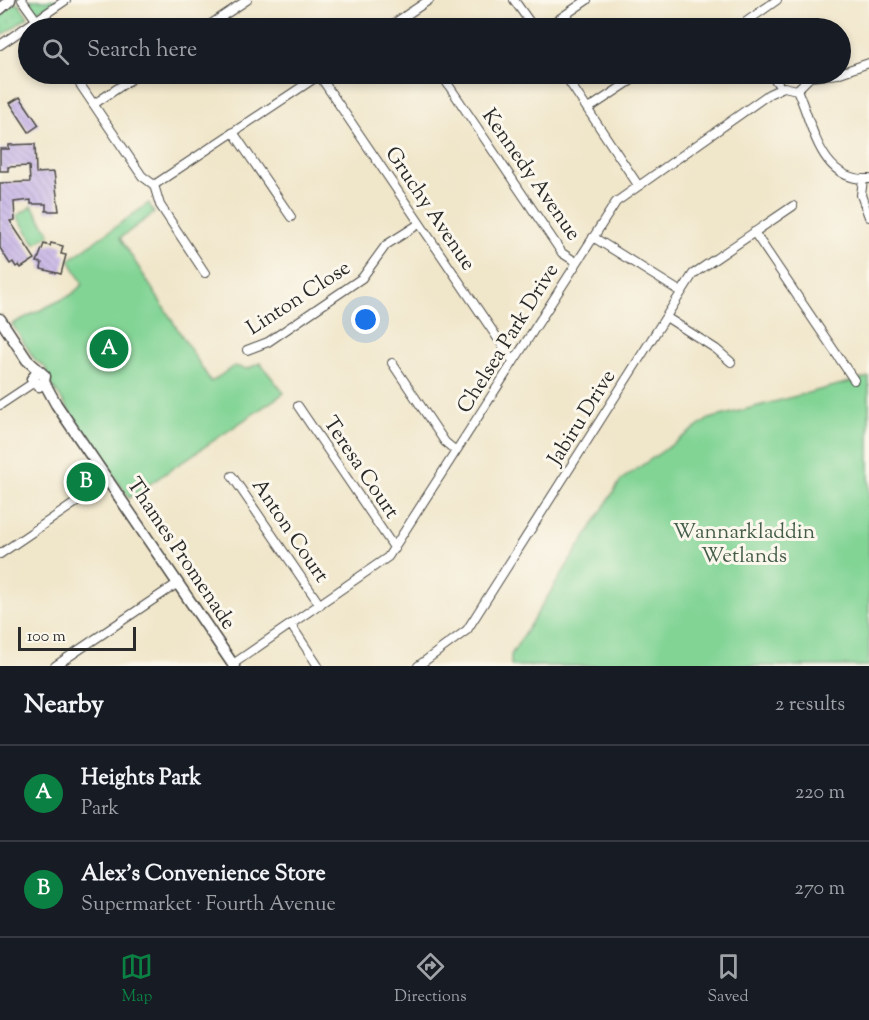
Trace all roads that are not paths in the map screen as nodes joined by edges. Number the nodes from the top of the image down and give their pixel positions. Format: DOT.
graph roads {
  1 [pos="10,0"];
  2 [pos="22,0"];
  3 [pos="66,0"];
  4 [pos="248,0"];
  5 [pos="429,0"];
  6 [pos="514,0"];
  7 [pos="587,0"];
  8 [pos="777,0"];
  9 [pos="0,9"];
  10 [pos="35,18"];
  11 [pos="39,18"];
  12 [pos="221,18"];
  13 [pos="403,18"];
  14 [pos="527,18"];
  15 [pos="561,18"];
  16 [pos="749,18"];
  17 [pos="18,32"];
  18 [pos="0,45"];
  19 [pos="869,63"];
  20 [pos="851,69"];
  21 [pos="80,84"];
  22 [pos="124,84"];
  23 [pos="305,84"];
  24 [pos="327,84"];
  25 [pos="448,84"];
  26 [pos="571,84"];
  27 [pos="626,84"];
  28 [pos="778,84"];
  29 [pos="802,84"];
  30 [pos="781,88"];
  31 [pos="796,90"];
  32 [pos="94,104"];
  33 [pos="588,109"];
  34 [pos="233,132"];
  35 [pos="866,180"];
  36 [pos="154,185"];
  37 [pos="638,185"];
  38 [pos="793,206"];
  39 [pos="291,217"];
  40 [pos="869,217"];
  41 [pos="419,224"];
  42 [pos="754,232"];
  43 [pos="593,237"];
  44 [pos="576,262"];
  45 [pos="206,273"];
  46 [pos="681,292"];
  47 [pos="666,317"];
  48 [pos="0,319"];
  49 [pos="247,350"];
  50 [pos="513,361"];
  51 [pos="731,362"];
  52 [pos="392,363"];
  53 [pos="38,380"];
  54 [pos="854,380"];
  55 [pos="0,405"];
  56 [pos="298,406"];
  57 [pos="456,451"];
  58 [pos="232,476"];
  59 [pos="110,480"];
  60 [pos="395,549"];
  61 [pos="0,554"];
  62 [pos="178,583"];
  63 [pos="320,605"];
  64 [pos="291,625"];
  65 [pos="234,665"];
  66 [pos="423,665"];
  67 [pos="55,666"];
  68 [pos="318,666"];
  1 -- 9 [label="main road"];
  2 -- 10 [label="street"];
  3 -- 11 [label="street"];
  4 -- 12 [label="street"];
  5 -- 13 [label="street"];
  6 -- 14 [label="street"];
  7 -- 15 [label="street"];
  8 -- 16 [label="street"];
  17 -- 18 [label="street"];
  19 -- 20 [label="street"];
  21 -- 32 [label="street"];
  22 -- 32 [label="street"];
  23 -- 34 [label="street"];
  24 -- 41 [label="street, Gruchy Avenue"];
  25 -- 44 [label="street, Kennedy Avenue"];
  26 -- 33 [label="street"];
  27 -- 33 [label="street"];
  28 -- 30 [label="street"];
  29 -- 31 [label="street"];
  30 -- 31 [label="street"];
  30 -- 37 [label="street, Chelsea Park Drive"];
  31 -- 35 [label="street"];
  32 -- 36 [label="street"];
  33 -- 37 [label="street"];
  34 -- 36 [label="street"];
  34 -- 39 [label="street"];
  35 -- 40 [label="street"];
  36 -- 45 [label="street"];
  37 -- 43 [label="street, Chelsea Park Drive"];
  38 -- 42 [label="street, Jabiru Drive"];
  41 -- 49 [label="street, Linton Close"];
  41 -- 50 [label="street, Gruchy Avenue"];
  42 -- 46 [label="street, Jabiru Drive"];
  42 -- 54 [label="street"];
  43 -- 44 [label="street, Chelsea Park Drive"];
  43 -- 46 [label="street"];
  44 -- 50 [label="street, Chelsea Park Drive"];
  46 -- 47 [label="street, Jabiru Drive"];
  47 -- 51 [label="street"];
  47 -- 66 [label="street, Jabiru Drive"];
  48 -- 53 [label="main road, Thames Promenade"];
  50 -- 57 [label="street, Chelsea Park Drive"];
  52 -- 57 [label="street"];
  53 -- 55 [label="street"];
  53 -- 59 [label="main road, Thames Promenade"];
  56 -- 60 [label="street, Teresa Court"];
  57 -- 60 [label="street, Chelsea Park Drive"];
  58 -- 63 [label="street, Anton Court"];
  59 -- 61 [label="street"];
  59 -- 62 [label="main road, Thames Promenade"];
  60 -- 63 [label="street, Chelsea Park Drive"];
  62 -- 65 [label="main road, Thames Promenade"];
  62 -- 67 [label="street"];
  63 -- 64 [label="street, Chelsea Park Drive"];
  64 -- 65 [label="street, Chelsea Park Drive"];
  64 -- 68 [label="street"];
}
